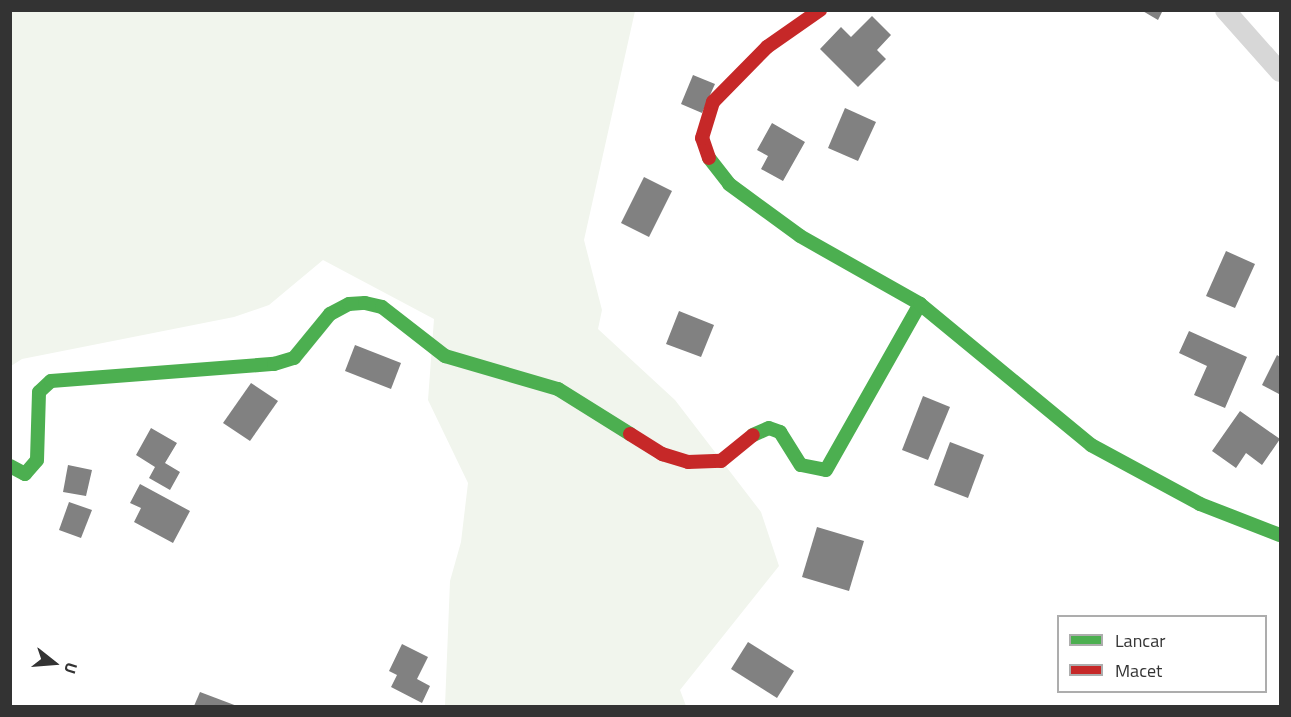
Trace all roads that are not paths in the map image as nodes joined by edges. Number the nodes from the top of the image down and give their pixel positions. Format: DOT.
graph roads {
  1 [pos="820,10"];
  2 [pos="1225,10"];
  3 [pos="1281,72"];
  4 [pos="920,304"];
  5 [pos="10,466"];
  6 [pos="1281,535"];
  1 -- 4 [label="street"];
  2 -- 3 [label="street"];
  4 -- 5 [label="street"];
  4 -- 6 [label="street"];
}
